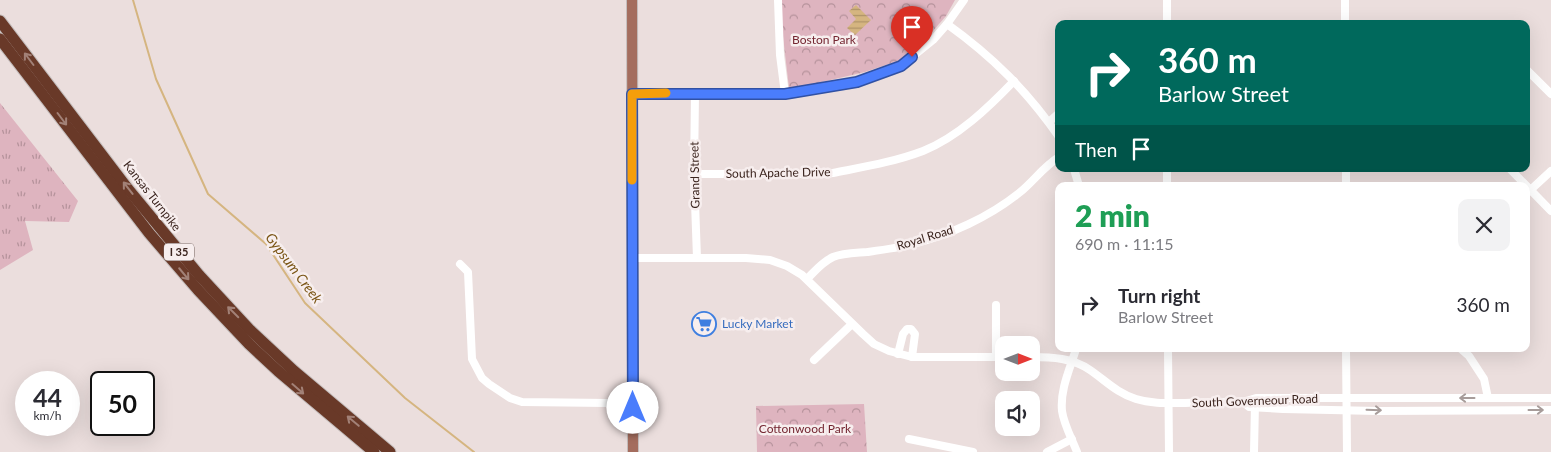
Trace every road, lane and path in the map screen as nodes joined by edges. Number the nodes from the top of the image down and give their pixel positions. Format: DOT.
graph roads {
  1 [pos="632,0"];
  2 [pos="778,0"];
  3 [pos="964,0"];
  4 [pos="1167,0"];
  5 [pos="1345,0"];
  6 [pos="0,20"];
  7 [pos="1167,20"];
  8 [pos="1345,20"];
  9 [pos="947,24"];
  10 [pos="0,38"];
  11 [pos="1530,72"];
  12 [pos="1014,81"];
  13 [pos="694,93"];
  14 [pos="632,94"];
  15 [pos="785,94"];
  16 [pos="1551,94"];
  17 [pos="1055,117"];
  18 [pos="1049,122"];
  19 [pos="1055,131"];
  20 [pos="1055,160"];
  21 [pos="1551,171"];
  22 [pos="1512,172"];
  23 [pos="694,174"];
  24 [pos="1520,182"];
  25 [pos="1530,190"];
  26 [pos="1530,194"];
  27 [pos="1551,211"];
  28 [pos="632,258"];
  29 [pos="697,258"];
  30 [pos="460,264"];
  31 [pos="807,279"];
  32 [pos="996,305"];
  33 [pos="852,324"];
  34 [pos="998,336"];
  35 [pos="1075,352"];
  36 [pos="1168,352"];
  37 [pos="1346,352"];
  38 [pos="1464,352"];
  39 [pos="898,354"];
  40 [pos="912,357"];
  41 [pos="995,357"];
  42 [pos="1040,357"];
  43 [pos="814,360"];
  44 [pos="1072,362"];
  45 [pos="1256,398"];
  46 [pos="1488,398"];
  47 [pos="1551,398"];
  48 [pos="1346,399"];
  49 [pos="1243,402"];
  50 [pos="1168,403"];
  51 [pos="633,406"];
  52 [pos="1255,407"];
  53 [pos="1346,409"];
  54 [pos="1551,410"];
  55 [pos="908,439"];
  56 [pos="1072,439"];
  57 [pos="374,452"];
  58 [pos="390,452"];
  59 [pos="633,452"];
  60 [pos="973,452"];
  61 [pos="1047,452"];
  62 [pos="1077,452"];
  63 [pos="1169,452"];
  64 [pos="1254,452"];
  65 [pos="1347,452"];
  1 -- 14 [label="main road"];
  2 -- 15 [label="street"];
  3 -- 9 [label="street"];
  4 -- 7 [label="street"];
  5 -- 8 [label="street"];
  58 -- 6 [label="highway, Kansas Turnpike / I 35, one-way"];
  9 -- 12 [label="street"];
  9 -- 15 [label="street"];
  10 -- 57 [label="highway, Kansas Turnpike / I 35, one-way"];
  11 -- 16 [label="street"];
  12 -- 18 [label="street"];
  12 -- 23 [label="street, South Apache Drive"];
  13 -- 14 [label="street"];
  13 -- 15 [label="street"];
  13 -- 23 [label="street, Grand Street"];
  14 -- 28 [label="main road"];
  17 -- 18 [label="street"];
  18 -- 19 [label="street"];
  20 -- 31 [label="street, Royal Road"];
  21 -- 25 [label="street"];
  22 -- 24 [label="street"];
  23 -- 29 [label="street, Grand Street"];
  26 -- 27 [label="street"];
  28 -- 29 [label="street"];
  28 -- 51 [label="main road"];
  29 -- 31 [label="street"];
  30 -- 51 [label="street"];
  31 -- 33 [label="street"];
  32 -- 34 [label="street"];
  33 -- 39 [label="street"];
  33 -- 43 [label="street"];
  35 -- 44 [label="street"];
  36 -- 50 [label="street"];
  37 -- 48 [label="street"];
  38 -- 46 [label="street"];
  39 -- 40 [label="street"];
  39 -- 40 [label="street"];
  40 -- 41 [label="street"];
  42 -- 44 [label="street, South Governeour Road"];
  44 -- 50 [label="street, South Governeour Road"];
  44 -- 56 [label="street"];
  45 -- 48 [label="street, South Governeour Road"];
  45 -- 49 [label="street, South Governeour Road"];
  45 -- 52 [label="street"];
  46 -- 47 [label="street, South Governeour Road"];
  46 -- 48 [label="street, South Governeour Road, one-way"];
  48 -- 53 [label="street"];
  49 -- 50 [label="street, South Governeour Road"];
  49 -- 52 [label="street, South Governeour Road"];
  50 -- 63 [label="street"];
  51 -- 59 [label="main road"];
  52 -- 53 [label="street, South Governeour Road"];
  52 -- 64 [label="street"];
  53 -- 54 [label="street, South Governeour Road, one-way"];
  53 -- 65 [label="street"];
  55 -- 60 [label="street"];
  56 -- 61 [label="street"];
  56 -- 62 [label="street"];
}
